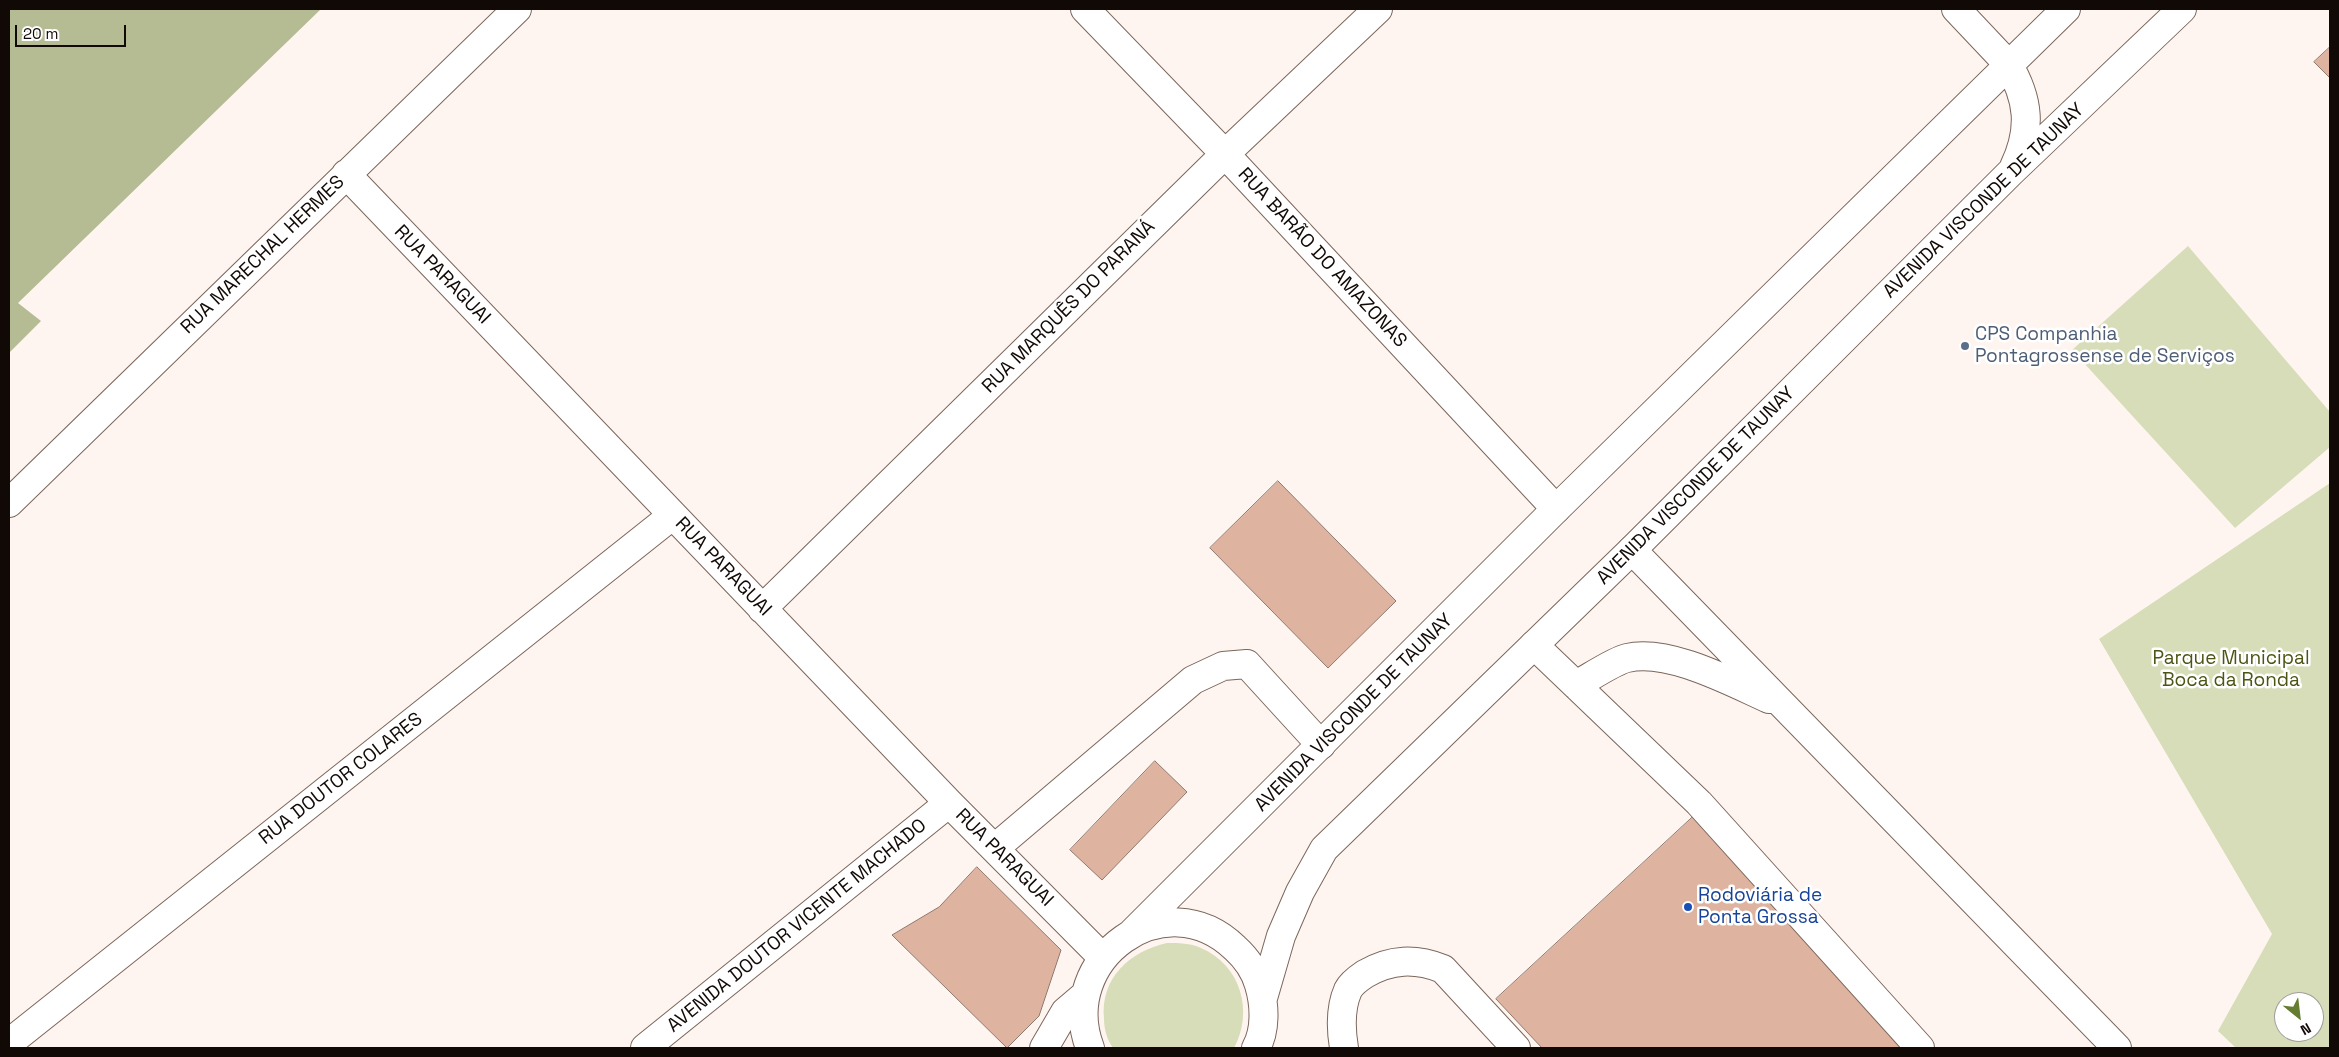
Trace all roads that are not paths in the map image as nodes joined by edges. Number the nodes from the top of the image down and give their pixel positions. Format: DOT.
graph roads {
  1 [pos="517,9"];
  2 [pos="1085,9"];
  3 [pos="1378,9"];
  4 [pos="1956,9"];
  5 [pos="2066,9"];
  6 [pos="2182,9"];
  7 [pos="2008,64"];
  8 [pos="1225,154"];
  9 [pos="2011,172"];
  10 [pos="346,174"];
  11 [pos="9,503"];
  12 [pos="1556,509"];
  13 [pos="673,515"];
  14 [pos="1632,550"];
  15 [pos="762,609"];
  16 [pos="1534,645"];
  17 [pos="1576,686"];
  18 [pos="1782,704"];
  19 [pos="1321,746"];
  20 [pos="949,803"];
  21 [pos="995,848"];
  22 [pos="1133,932"];
  23 [pos="1102,957"];
  24 [pos="1085,995"];
  25 [pos="1263,1010"];
  26 [pos="9,1042"];
  27 [pos="645,1048"];
  28 [pos="1044,1048"];
  29 [pos="1090,1048"];
  30 [pos="1256,1048"];
  31 [pos="1274,1048"];
  32 [pos="1344,1048"];
  33 [pos="1516,1048"];
  34 [pos="1920,1048"];
  35 [pos="2117,1048"];
  1 -- 10 [label="street, RUA MARECHAL HERMES"];
  2 -- 8 [label="street, RUA BARÃO DO AMAZONAS"];
  3 -- 8 [label="street, RUA MARQUÊS DO PARANÁ"];
  4 -- 7 [label="street"];
  5 -- 7 [label="street, AVENIDA VISCONDE DE TAUNAY"];
  6 -- 9 [label="street, AVENIDA VISCONDE DE TAUNAY"];
  7 -- 9 [label="street"];
  7 -- 12 [label="street, AVENIDA VISCONDE DE TAUNAY"];
  8 -- 12 [label="street, RUA BARÃO DO AMAZONAS"];
  8 -- 15 [label="street, RUA MARQUÊS DO PARANÁ"];
  9 -- 14 [label="street, AVENIDA VISCONDE DE TAUNAY"];
  10 -- 11 [label="street, RUA MARECHAL HERMES"];
  10 -- 13 [label="street, RUA PARAGUAI"];
  12 -- 19 [label="street, AVENIDA VISCONDE DE TAUNAY"];
  13 -- 15 [label="street, RUA PARAGUAI"];
  13 -- 26 [label="street, RUA DOUTOR COLARES"];
  14 -- 16 [label="street, AVENIDA VISCONDE DE TAUNAY"];
  14 -- 18 [label="street"];
  15 -- 20 [label="street, RUA PARAGUAI"];
  16 -- 17 [label="street"];
  16 -- 25 [label="street, AVENIDA VISCONDE DE TAUNAY"];
  17 -- 18 [label="street"];
  17 -- 34 [label="street"];
  18 -- 35 [label="street"];
  19 -- 21 [label="street"];
  19 -- 22 [label="street, AVENIDA VISCONDE DE TAUNAY"];
  20 -- 21 [label="street, RUA PARAGUAI"];
  20 -- 27 [label="street, AVENIDA DOUTOR VICENTE MACHADO"];
  21 -- 23 [label="street, RUA PARAGUAI"];
  22 -- 23 [label="street, AVENIDA VISCONDE DE TAUNAY"];
  22 -- 25 [label="street, AVENIDA VISCONDE DE TAUNAY"];
  23 -- 24 [label="street, AVENIDA VISCONDE DE TAUNAY"];
  24 -- 28 [label="street, AVENIDA VISCONDE DE TAUNAY"];
  24 -- 29 [label="street, AVENIDA VISCONDE DE TAUNAY"];
  25 -- 30 [label="street, AVENIDA VISCONDE DE TAUNAY"];
  25 -- 31 [label="street"];
  32 -- 33 [label="street"];
}
